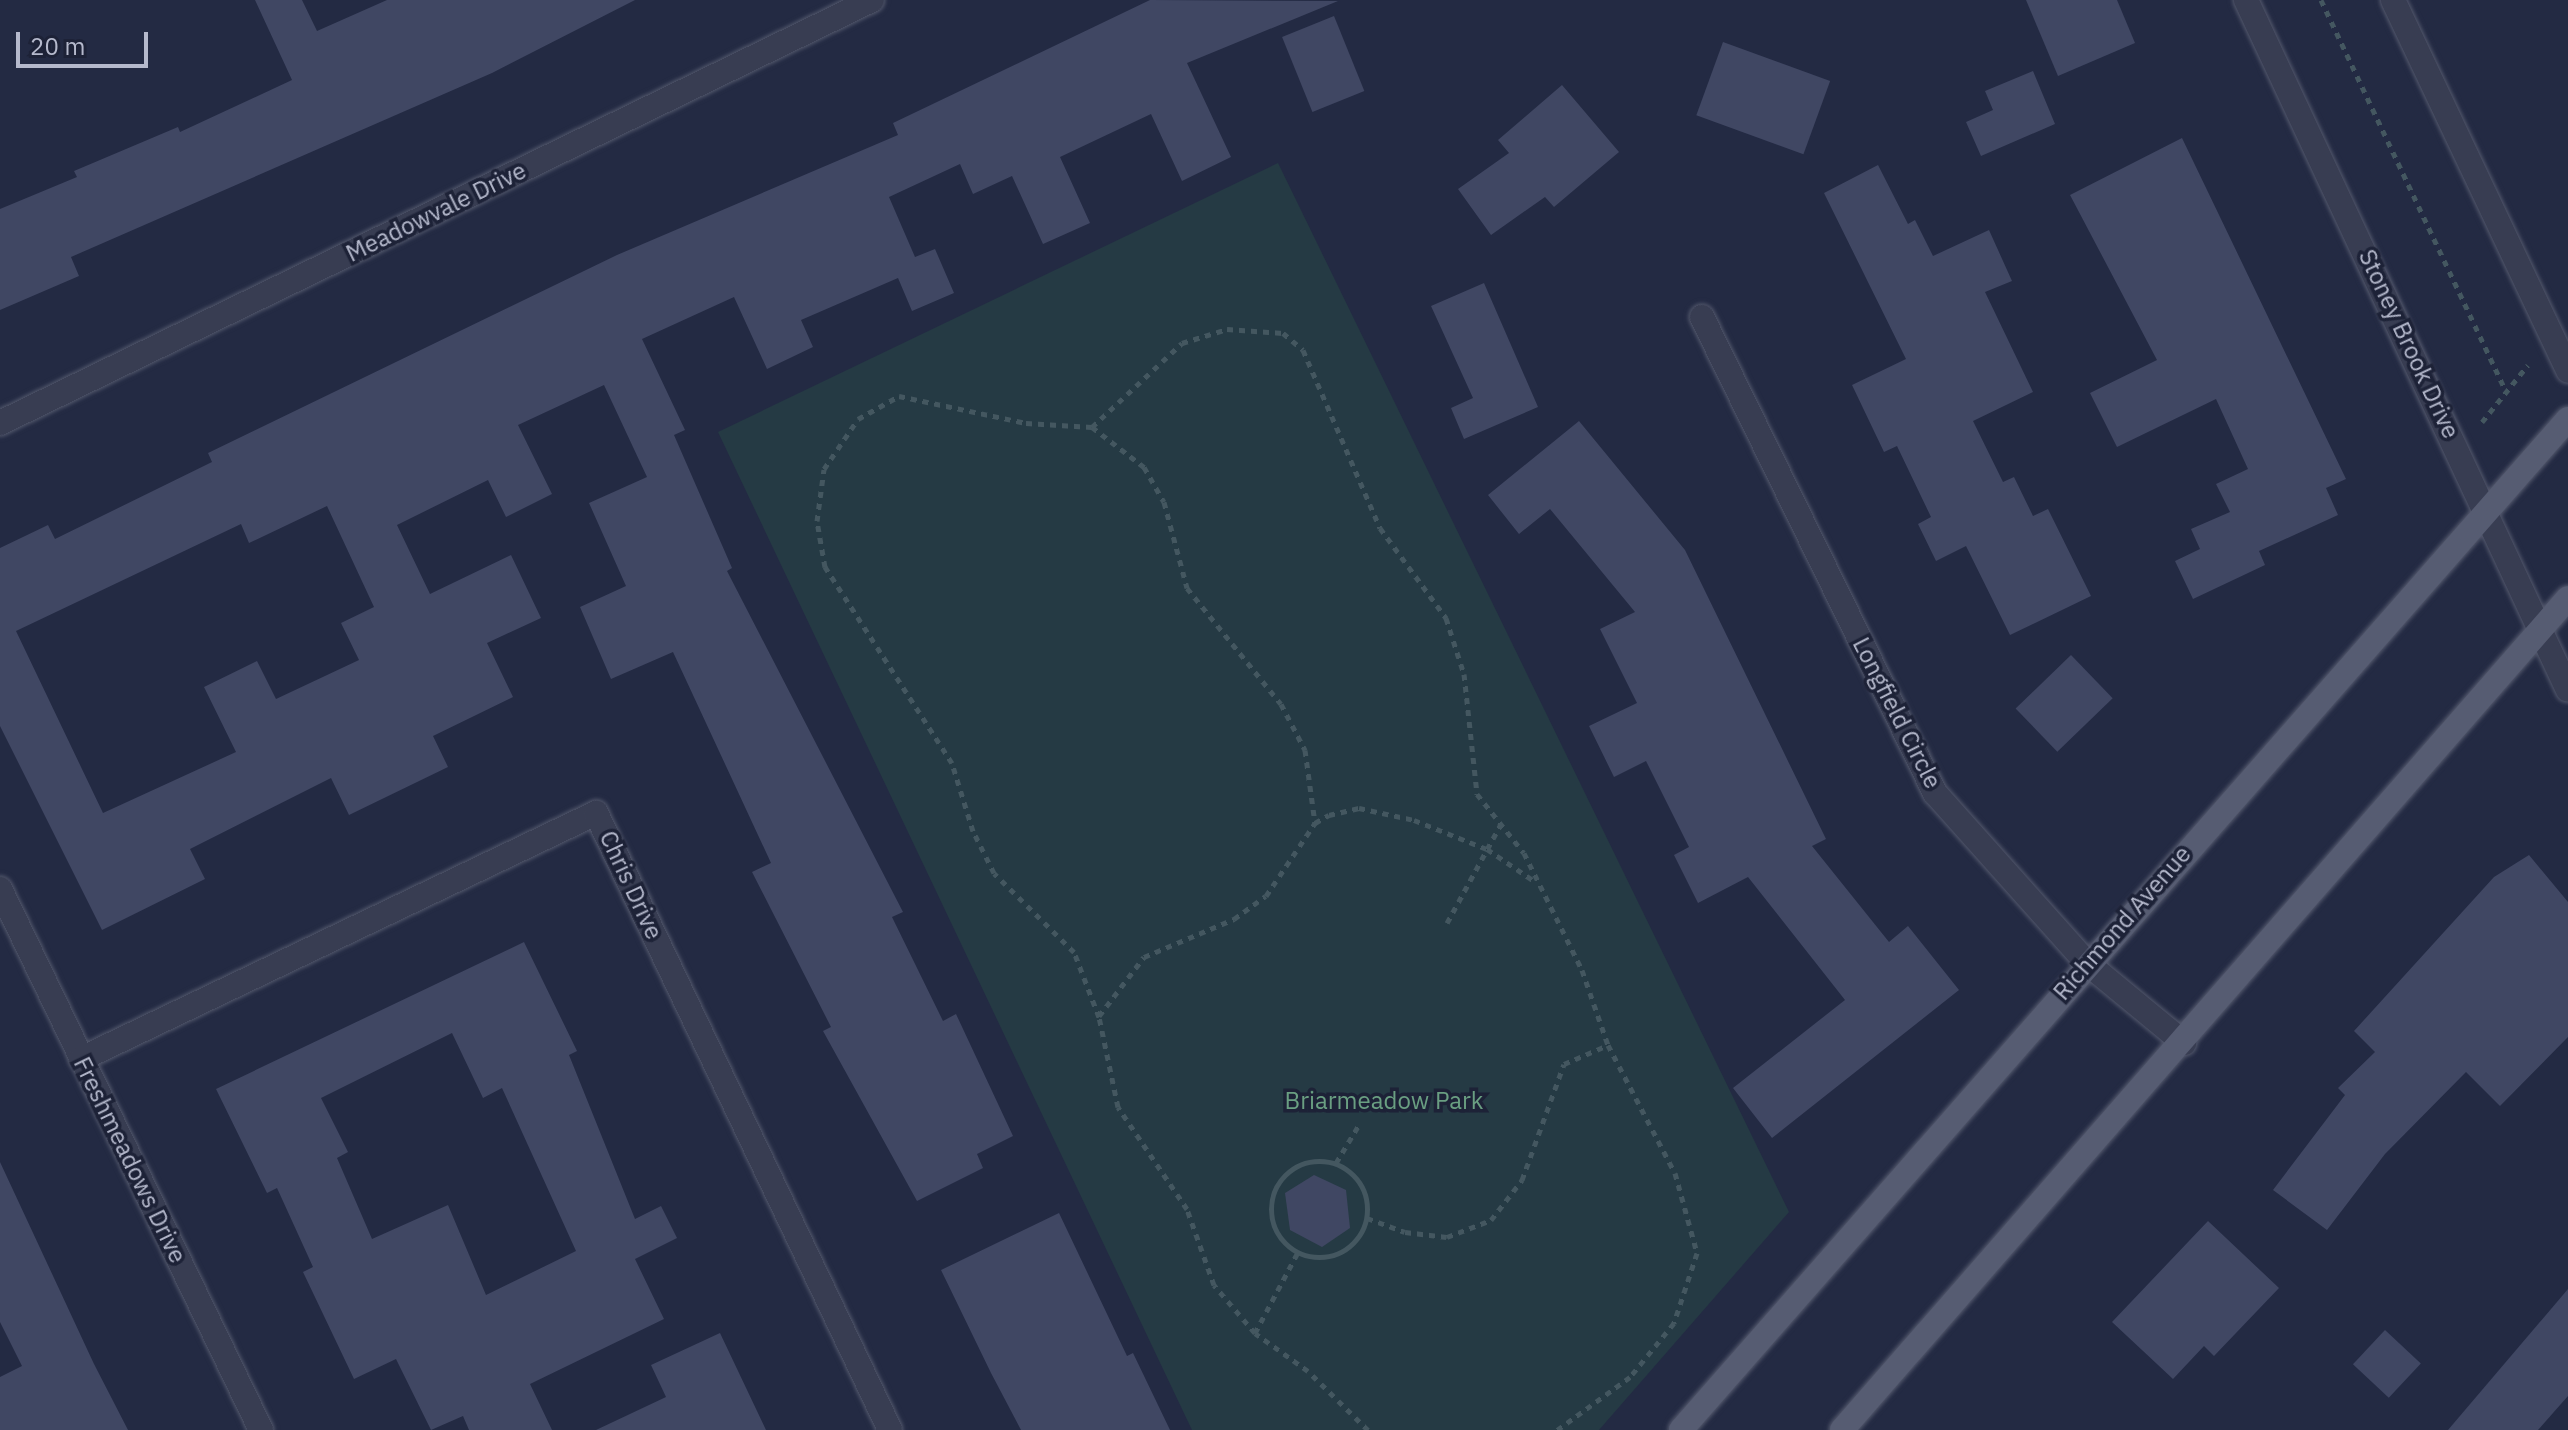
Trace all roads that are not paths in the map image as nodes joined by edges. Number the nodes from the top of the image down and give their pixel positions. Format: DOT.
graph roads {
  1 [pos="872,0"];
  2 [pos="2246,0"];
  3 [pos="2393,0"];
  4 [pos="1702,317"];
  5 [pos="2568,371"];
  6 [pos="2568,419"];
  7 [pos="0,423"];
  8 [pos="2487,509"];
  9 [pos="2568,598"];
  10 [pos="2539,630"];
  11 [pos="2568,690"];
  12 [pos="0,889"];
  13 [pos="2087,963"];
  14 [pos="2184,1043"];
  15 [pos="81,1059"];
  16 [pos="261,1430"];
  17 [pos="890,1430"];
  18 [pos="1681,1430"];
  19 [pos="1842,1430"];
  1 -- 7 [label="street, Meadowvale Drive"];
  2 -- 8 [label="street, Stoney Brook Drive"];
  3 -- 5 [label="street"];
  4 -- 13 [label="street, Longfield Circle"];
  6 -- 8 [label="main road, Richmond Avenue"];
  8 -- 10 [label="street, Stoney Brook Drive"];
  8 -- 13 [label="main road, Richmond Avenue"];
  9 -- 10 [label="main road"];
  10 -- 11 [label="street, Stoney Brook Drive"];
  10 -- 14 [label="main road"];
  12 -- 15 [label="street, Freshmeadows Drive"];
  13 -- 14 [label="street, Longfield Circle"];
  13 -- 18 [label="main road, Richmond Avenue"];
  14 -- 19 [label="main road"];
  15 -- 16 [label="street, Freshmeadows Drive"];
  15 -- 17 [label="street, Chris Drive"];
}
